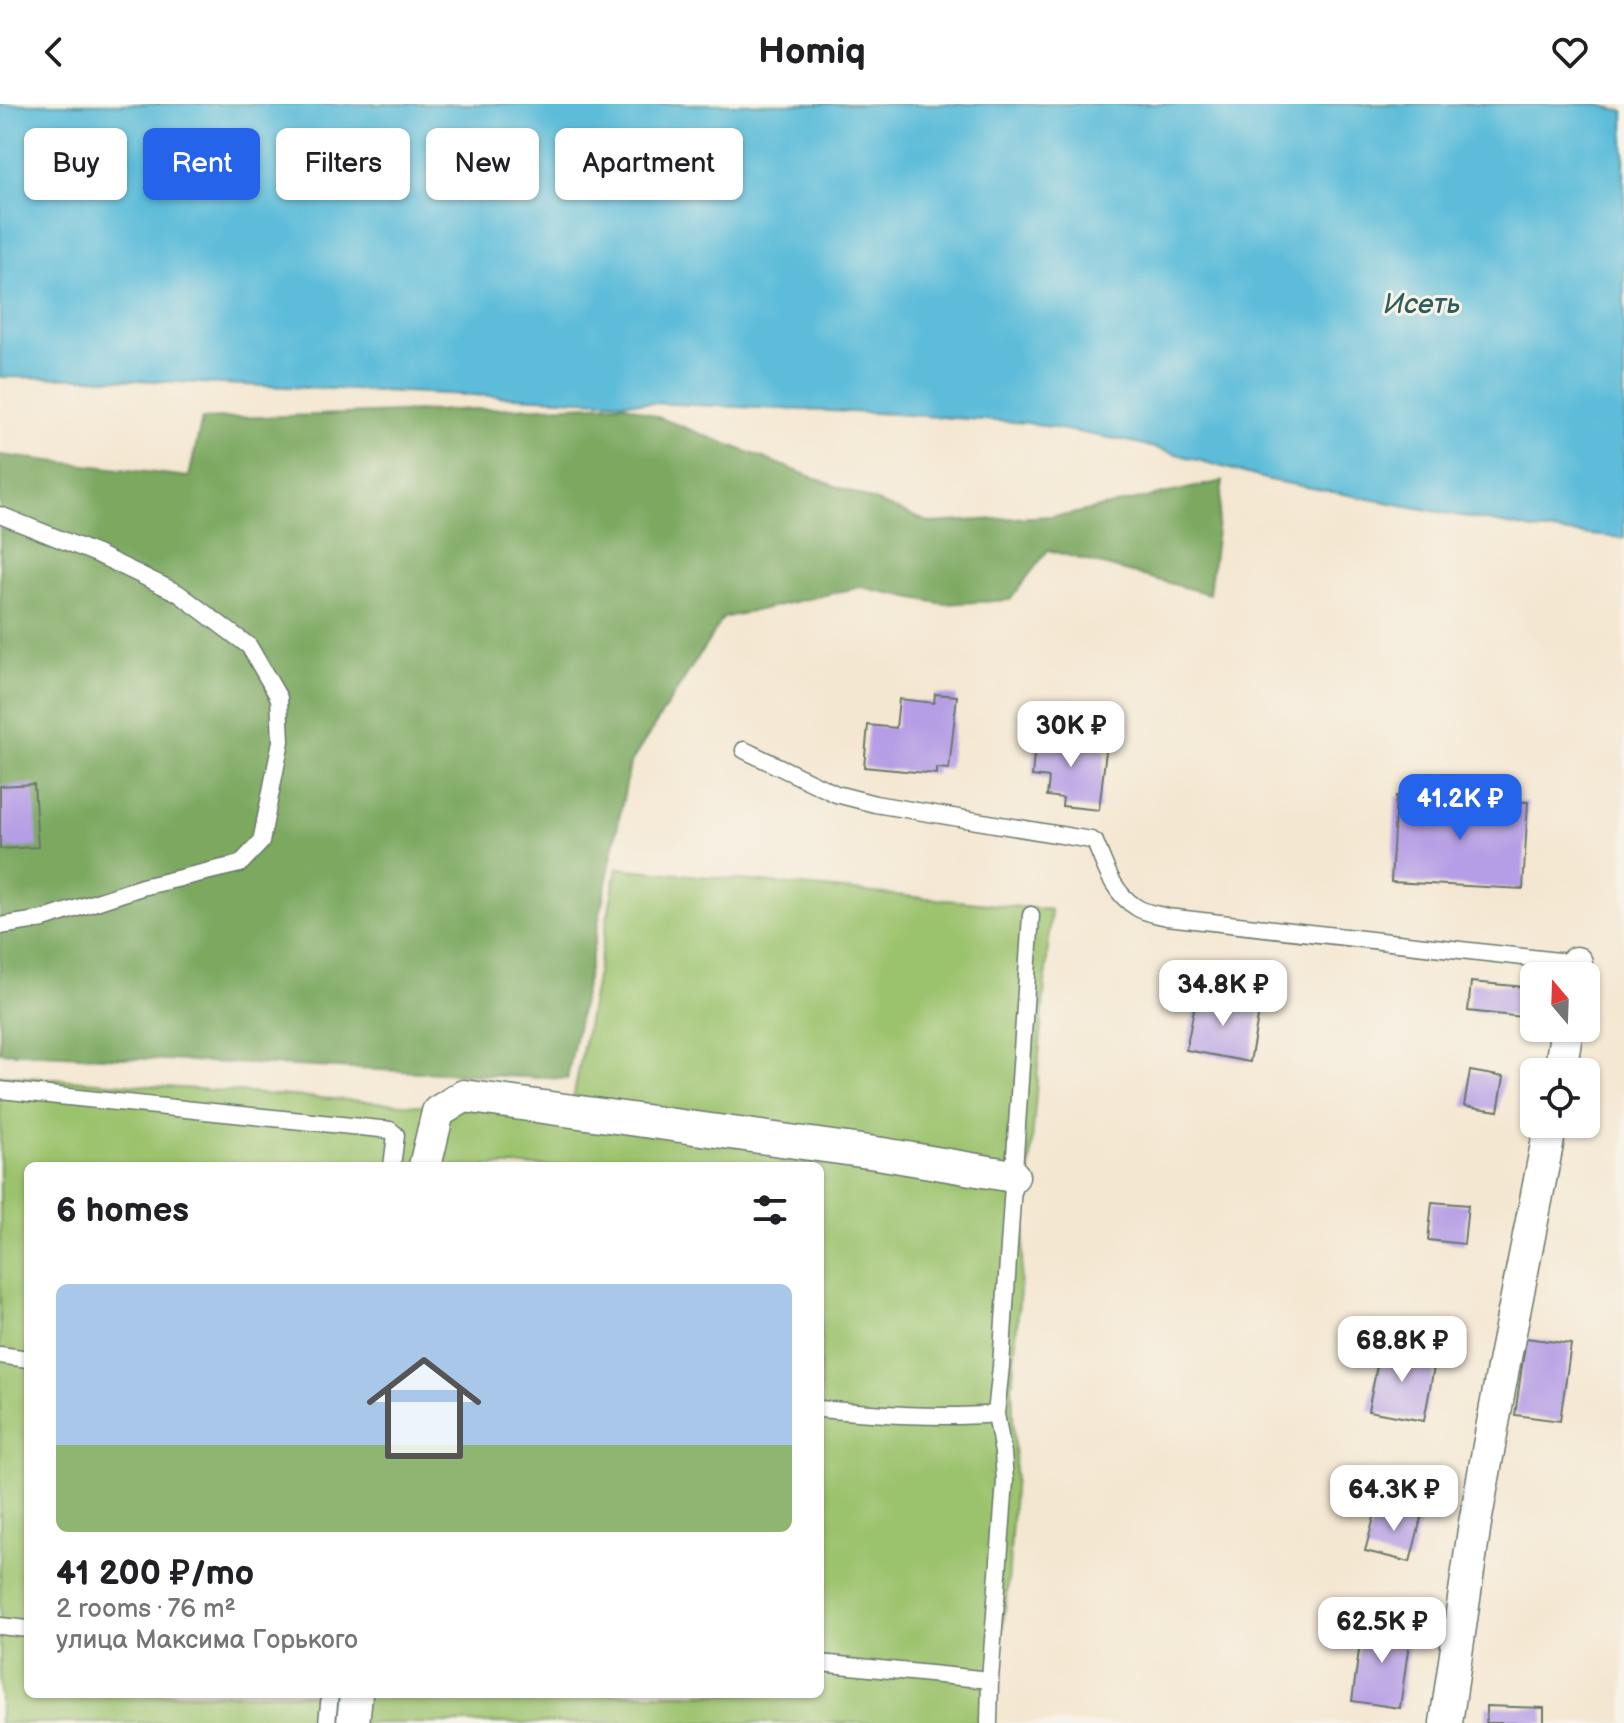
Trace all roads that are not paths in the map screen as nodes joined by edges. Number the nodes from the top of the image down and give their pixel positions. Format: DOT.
graph roads {
  1 [pos="0,515"];
  2 [pos="744,750"];
  3 [pos="1031,915"];
  4 [pos="0,926"];
  5 [pos="1520,962"];
  6 [pos="0,1090"];
  7 [pos="1548,1138"];
  8 [pos="393,1162"];
  9 [pos="426,1162"];
  10 [pos="1013,1176"];
  11 [pos="0,1355"];
  12 [pos="24,1358"];
  13 [pos="824,1409"];
  14 [pos="996,1414"];
  15 [pos="0,1626"];
  16 [pos="24,1629"];
  17 [pos="824,1663"];
  18 [pos="990,1680"];
  19 [pos="330,1698"];
  20 [pos="356,1698"];
  21 [pos="327,1723"];
  22 [pos="353,1723"];
  23 [pos="989,1723"];
  24 [pos="1446,1723"];
  1 -- 4 [label="lane"];
  2 -- 5 [label="lane"];
  3 -- 10 [label="lane"];
  6 -- 8 [label="lane"];
  7 -- 24 [label="street"];
  9 -- 10 [label="street"];
  10 -- 14 [label="lane"];
  11 -- 12 [label="lane"];
  13 -- 14 [label="lane"];
  14 -- 18 [label="lane"];
  15 -- 16 [label="lane"];
  17 -- 18 [label="lane"];
  18 -- 23 [label="lane"];
  19 -- 21 [label="lane"];
  20 -- 22 [label="street"];
}
